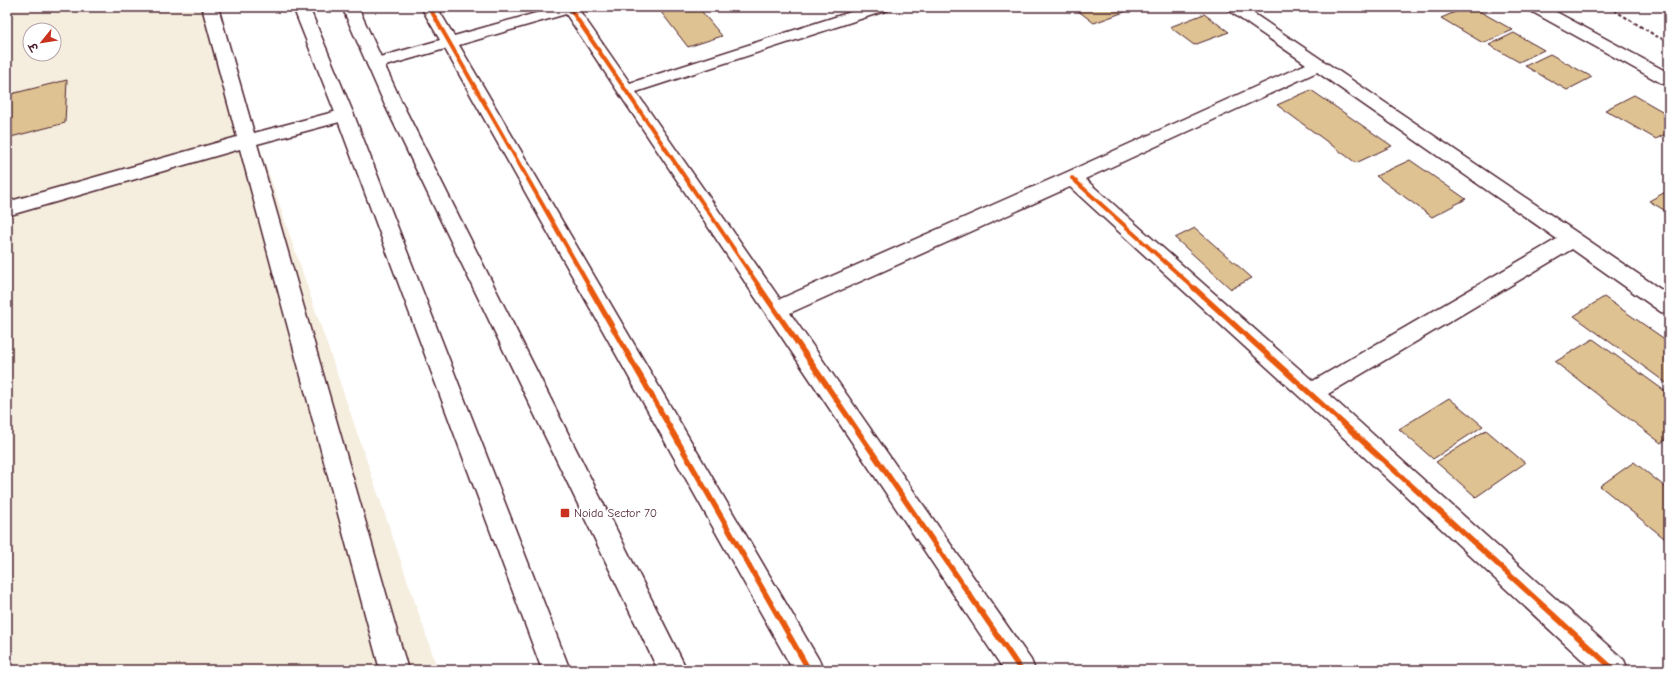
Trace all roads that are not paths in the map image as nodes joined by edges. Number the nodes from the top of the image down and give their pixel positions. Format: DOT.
graph roads {
  1 [pos="210,7"];
  2 [pos="301,7"];
  3 [pos="350,7"];
  4 [pos="428,7"];
  5 [pos="571,7"];
  6 [pos="882,7"];
  7 [pos="1234,7"];
  8 [pos="1534,7"];
  9 [pos="449,44"];
  10 [pos="375,64"];
  11 [pos="1318,65"];
  12 [pos="1669,80"];
  13 [pos="625,90"];
  14 [pos="345,115"];
  15 [pos="246,141"];
  16 [pos="1072,178"];
  17 [pos="7,209"];
  18 [pos="1572,240"];
  19 [pos="1669,306"];
  20 [pos="776,310"];
  21 [pos="1311,392"];
  22 [pos="394,670"];
  23 [pos="556,670"];
  24 [pos="673,670"];
  25 [pos="809,670"];
  26 [pos="1021,670"];
  27 [pos="1614,670"];
  1 -- 15 [label="street"];
  2 -- 14 [label="street"];
  3 -- 10 [label="street"];
  4 -- 9 [label="street"];
  5 -- 9 [label="street"];
  5 -- 13 [label="street"];
  6 -- 13 [label="street"];
  7 -- 11 [label="street"];
  8 -- 12 [label="street"];
  9 -- 10 [label="street"];
  9 -- 25 [label="street"];
  10 -- 24 [label="street"];
  11 -- 16 [label="street"];
  11 -- 18 [label="street"];
  13 -- 20 [label="street"];
  14 -- 15 [label="street"];
  14 -- 23 [label="street"];
  15 -- 17 [label="street"];
  15 -- 22 [label="street"];
  16 -- 20 [label="street"];
  16 -- 21 [label="street"];
  18 -- 19 [label="street"];
  18 -- 21 [label="street"];
  20 -- 26 [label="street"];
  21 -- 27 [label="street"];
}
